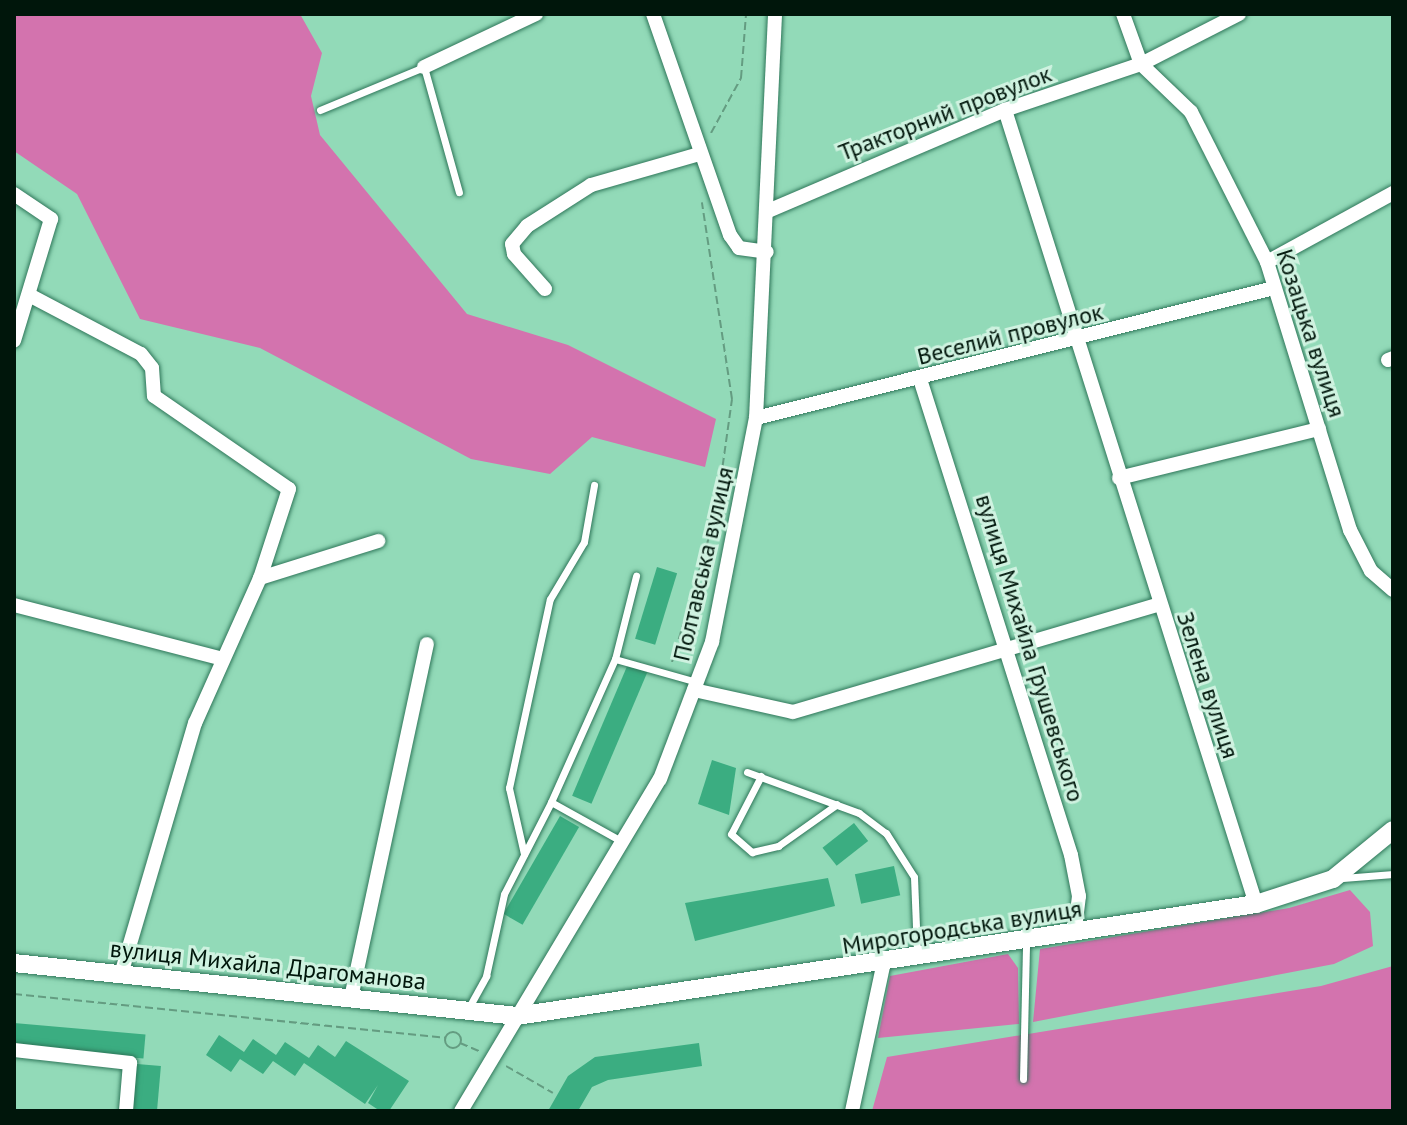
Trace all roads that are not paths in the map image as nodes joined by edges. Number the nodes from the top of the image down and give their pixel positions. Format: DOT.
graph roads {
  1 [pos="536,14"];
  2 [pos="653,14"];
  3 [pos="775,14"];
  4 [pos="1123,14"];
  5 [pos="1239,14"];
  6 [pos="1141,64"];
  7 [pos="424,67"];
  8 [pos="320,110"];
  9 [pos="1005,110"];
  10 [pos="699,154"];
  11 [pos="459,192"];
  12 [pos="1393,193"];
  13 [pos="14,194"];
  14 [pos="768,211"];
  15 [pos="767,252"];
  16 [pos="1267,262"];
  17 [pos="1274,288"];
  18 [pos="545,289"];
  19 [pos="31,296"];
  20 [pos="14,341"];
  21 [pos="1075,341"];
  22 [pos="920,379"];
  23 [pos="756,418"];
  24 [pos="1319,429"];
  25 [pos="1119,478"];
  26 [pos="594,485"];
  27 [pos="378,541"];
  28 [pos="636,576"];
  29 [pos="260,578"];
  30 [pos="1393,590"];
  31 [pos="1159,604"];
  32 [pos="14,605"];
  33 [pos="427,644"];
  34 [pos="1010,649"];
  35 [pos="219,658"];
  36 [pos="615,659"];
  37 [pos="695,686"];
  38 [pos="747,772"];
  39 [pos="761,776"];
  40 [pos="551,802"];
  41 [pos="837,804"];
  42 [pos="1393,830"];
  43 [pos="624,842"];
  44 [pos="524,854"];
  45 [pos="1393,874"];
  46 [pos="1333,879"];
  47 [pos="1256,904"];
  48 [pos="1074,934"];
  49 [pos="1026,942"];
  50 [pos="917,958"];
  51 [pos="884,962"];
  52 [pos="14,963"];
  53 [pos="121,974"];
  54 [pos="351,998"];
  55 [pos="467,1011"];
  56 [pos="517,1016"];
  57 [pos="14,1050"];
  58 [pos="1023,1079"];
  59 [pos="126,1111"];
  60 [pos="461,1111"];
  61 [pos="852,1111"];
  1 -- 7 [label="street"];
  2 -- 10 [label="street"];
  3 -- 14 [label="street, Полтавська вулиця"];
  4 -- 6 [label="street, Козацька вулиця"];
  5 -- 6 [label="street, Тракторний провулок"];
  6 -- 9 [label="street, Тракторний провулок"];
  6 -- 16 [label="street, Козацька вулиця"];
  7 -- 8 [label="lane"];
  7 -- 11 [label="lane"];
  9 -- 14 [label="street, Тракторний провулок"];
  9 -- 21 [label="street, Зелена вулиця"];
  10 -- 15 [label="street"];
  10 -- 18 [label="street"];
  12 -- 16 [label="street"];
  13 -- 19 [label="street"];
  14 -- 15 [label="street, Полтавська вулиця"];
  15 -- 23 [label="street, Полтавська вулиця"];
  16 -- 17 [label="street, Козацька вулиця"];
  17 -- 21 [label="street, Веселий провулок"];
  17 -- 24 [label="street, Козацька вулиця"];
  19 -- 20 [label="street"];
  19 -- 29 [label="street"];
  21 -- 22 [label="street, Веселий провулок"];
  21 -- 25 [label="street, Зелена вулиця"];
  22 -- 23 [label="street, Веселий провулок"];
  22 -- 34 [label="street, вулиця Михайла Грушевського"];
  23 -- 37 [label="street, Полтавська вулиця"];
  24 -- 25 [label="street"];
  24 -- 30 [label="street, Козацька вулиця"];
  25 -- 31 [label="street, Зелена вулиця"];
  26 -- 44 [label="lane"];
  27 -- 29 [label="street"];
  28 -- 36 [label="lane"];
  29 -- 35 [label="street"];
  31 -- 34 [label="street"];
  31 -- 47 [label="street, Зелена вулиця"];
  32 -- 35 [label="street"];
  33 -- 54 [label="street"];
  34 -- 37 [label="street"];
  34 -- 48 [label="street, вулиця Михайла Грушевського"];
  35 -- 53 [label="street"];
  36 -- 37 [label="lane"];
  36 -- 40 [label="lane"];
  37 -- 43 [label="street, Полтавська вулиця"];
  38 -- 39 [label="lane"];
  39 -- 41 [label="lane"];
  39 -- 41 [label="lane"];
  40 -- 43 [label="lane"];
  40 -- 44 [label="lane"];
  41 -- 50 [label="lane"];
  42 -- 46 [label="street, Мирогородська вулиця"];
  43 -- 56 [label="street, Полтавська вулиця"];
  44 -- 55 [label="lane"];
  45 -- 46 [label="lane"];
  46 -- 47 [label="street, Мирогородська вулиця"];
  47 -- 48 [label="street, Мирогородська вулиця"];
  48 -- 49 [label="street, Мирогородська вулиця"];
  49 -- 50 [label="street, Мирогородська вулиця"];
  49 -- 58 [label="lane"];
  50 -- 51 [label="street, Мирогородська вулиця"];
  51 -- 56 [label="street, Мирогородська вулиця"];
  51 -- 61 [label="street"];
  52 -- 53 [label="street, вулиця Михайла Драгоманова"];
  53 -- 54 [label="street, вулиця Михайла Драгоманова"];
  54 -- 55 [label="street, вулиця Михайла Драгоманова"];
  55 -- 56 [label="street, вулиця Михайла Драгоманова"];
  56 -- 60 [label="street, Полтавська вулиця"];
  57 -- 59 [label="street"];
}
